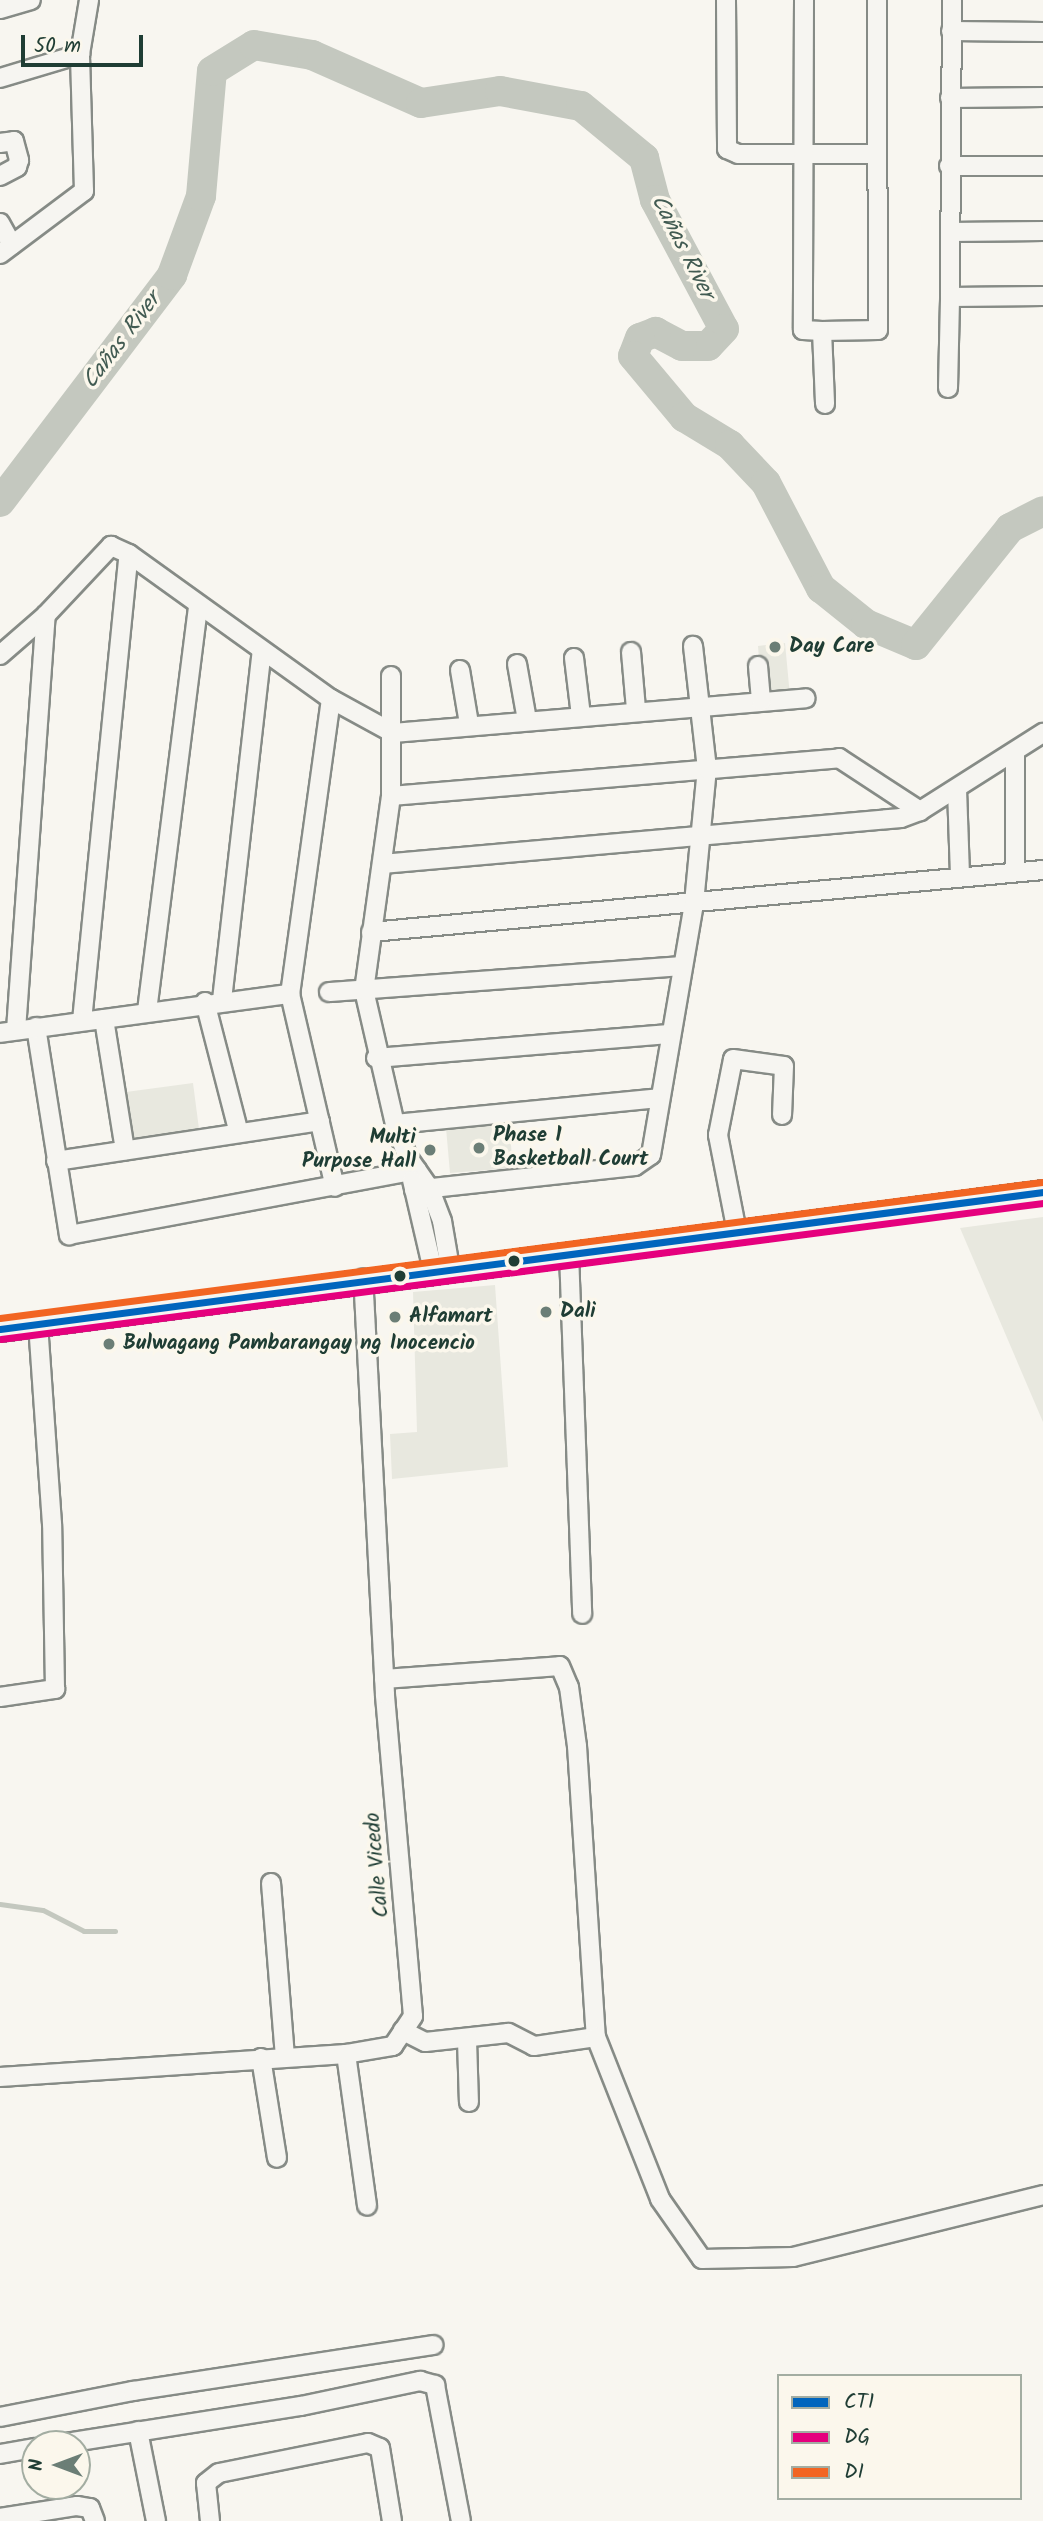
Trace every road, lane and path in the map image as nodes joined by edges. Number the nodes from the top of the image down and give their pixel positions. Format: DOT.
graph roads {
  1 [pos="31,0"];
  2 [pos="89,0"];
  3 [pos="726,0"];
  4 [pos="804,0"];
  5 [pos="877,0"];
  6 [pos="952,0"];
  7 [pos="0,9"];
  8 [pos="951,32"];
  9 [pos="1043,32"];
  10 [pos="80,54"];
  11 [pos="0,78"];
  12 [pos="1043,97"];
  13 [pos="950,98"];
  14 [pos="0,143"];
  15 [pos="877,154"];
  16 [pos="804,155"];
  17 [pos="949,166"];
  18 [pos="1043,166"];
  19 [pos="0,176"];
  20 [pos="0,223"];
  21 [pos="1043,231"];
  22 [pos="950,233"];
  23 [pos="6,250"];
  24 [pos="1043,296"];
  25 [pos="950,297"];
  26 [pos="822,331"];
  27 [pos="948,388"];
  28 [pos="825,404"];
  29 [pos="129,554"];
  30 [pos="198,605"];
  31 [pos="46,615"];
  32 [pos="693,646"];
  33 [pos="262,650"];
  34 [pos="631,652"];
  35 [pos="0,654"];
  36 [pos="574,658"];
  37 [pos="517,664"];
  38 [pos="758,666"];
  39 [pos="460,670"];
  40 [pos="391,676"];
  41 [pos="806,698"];
  42 [pos="331,699"];
  43 [pos="761,701"];
  44 [pos="699,706"];
  45 [pos="636,709"];
  46 [pos="581,716"];
  47 [pos="527,720"];
  48 [pos="469,724"];
  49 [pos="393,733"];
  50 [pos="1043,733"];
  51 [pos="1015,752"];
  52 [pos="706,769"];
  53 [pos="957,789"];
  54 [pos="391,796"];
  55 [pos="920,811"];
  56 [pos="700,836"];
  57 [pos="382,864"];
  58 [pos="1043,870"];
  59 [pos="1015,872"];
  60 [pos="960,877"];
  61 [pos="694,903"];
  62 [pos="371,932"];
  63 [pos="680,966"];
  64 [pos="363,990"];
  65 [pos="329,992"];
  66 [pos="290,994"];
  67 [pos="213,1001"];
  68 [pos="147,1011"];
  69 [pos="104,1019"];
  70 [pos="82,1021"];
  71 [pos="36,1027"];
  72 [pos="8,1031"];
  73 [pos="668,1034"];
  74 [pos="376,1058"];
  75 [pos="659,1098"];
  76 [pos="782,1115"];
  77 [pos="320,1121"];
  78 [pos="394,1124"];
  79 [pos="239,1133"];
  80 [pos="125,1150"];
  81 [pos="56,1161"];
  82 [pos="415,1175"];
  83 [pos="335,1187"];
  84 [pos="1043,1192"];
  85 [pos="737,1232"];
  86 [pos="569,1253"];
  87 [pos="441,1269"];
  88 [pos="363,1279"];
  89 [pos="38,1324"];
  90 [pos="0,1329"];
  91 [pos="582,1614"];
  92 [pos="384,1679"];
  93 [pos="0,1697"];
  94 [pos="271,1883"];
  95 [pos="403,2031"];
  96 [pos="596,2037"];
  97 [pos="467,2040"];
  98 [pos="346,2054"];
  99 [pos="285,2056"];
  100 [pos="261,2058"];
  101 [pos="0,2077"];
  102 [pos="469,2102"];
  103 [pos="277,2158"];
  104 [pos="1043,2195"];
  105 [pos="366,2206"];
  106 [pos="433,2345"];
  107 [pos="0,2417"];
  108 [pos="138,2431"];
  109 [pos="91,2439"];
  110 [pos="21,2450"];
  111 [pos="0,2454"];
  112 [pos="0,2518"];
  113 [pos="95,2521"];
  114 [pos="156,2521"];
  115 [pos="210,2521"];
  116 [pos="392,2521"];
  117 [pos="461,2521"];
  1 -- 7 [label="street"];
  2 -- 10 [label="street"];
  3 -- 16 [label="street"];
  4 -- 16 [label="street"];
  5 -- 15 [label="street"];
  6 -- 8 [label="street"];
  8 -- 9 [label="street"];
  8 -- 13 [label="street"];
  10 -- 11 [label="street"];
  10 -- 23 [label="street"];
  12 -- 13 [label="street"];
  13 -- 17 [label="street"];
  14 -- 19 [label="street"];
  15 -- 16 [label="street"];
  15 -- 26 [label="street"];
  16 -- 26 [label="street"];
  17 -- 18 [label="street"];
  17 -- 22 [label="street"];
  20 -- 23 [label="street"];
  21 -- 22 [label="street"];
  22 -- 25 [label="street"];
  24 -- 25 [label="street"];
  25 -- 27 [label="street"];
  26 -- 28 [label="street"];
  29 -- 30 [label="street"];
  29 -- 31 [label="street"];
  29 -- 70 [label="street"];
  30 -- 33 [label="street"];
  30 -- 68 [label="street"];
  31 -- 35 [label="street"];
  31 -- 72 [label="street"];
  32 -- 44 [label="street"];
  33 -- 42 [label="street"];
  33 -- 67 [label="street"];
  34 -- 45 [label="street"];
  36 -- 46 [label="street"];
  37 -- 47 [label="street"];
  38 -- 43 [label="street"];
  39 -- 48 [label="street"];
  40 -- 49 [label="street"];
  41 -- 43 [label="street"];
  42 -- 49 [label="street"];
  42 -- 66 [label="street"];
  43 -- 44 [label="street"];
  44 -- 45 [label="street"];
  44 -- 52 [label="street"];
  45 -- 46 [label="street"];
  46 -- 47 [label="street"];
  47 -- 48 [label="street"];
  48 -- 49 [label="street"];
  49 -- 54 [label="street"];
  50 -- 51 [label="street"];
  51 -- 53 [label="street"];
  51 -- 59 [label="street"];
  52 -- 54 [label="street"];
  52 -- 55 [label="street"];
  52 -- 56 [label="street"];
  53 -- 55 [label="street"];
  53 -- 60 [label="street"];
  54 -- 57 [label="street"];
  55 -- 56 [label="street"];
  56 -- 57 [label="street"];
  56 -- 61 [label="street"];
  57 -- 62 [label="street"];
  58 -- 59 [label="street"];
  59 -- 60 [label="street"];
  60 -- 61 [label="street"];
  61 -- 62 [label="street"];
  61 -- 63 [label="street"];
  62 -- 64 [label="street"];
  63 -- 64 [label="street"];
  63 -- 73 [label="street"];
  64 -- 65 [label="street"];
  64 -- 74 [label="street"];
  66 -- 67 [label="street"];
  66 -- 77 [label="street"];
  67 -- 68 [label="street"];
  67 -- 79 [label="street"];
  68 -- 69 [label="street"];
  69 -- 70 [label="street"];
  69 -- 80 [label="street"];
  70 -- 71 [label="street"];
  71 -- 72 [label="street"];
  71 -- 81 [label="street"];
  73 -- 74 [label="street"];
  73 -- 75 [label="street"];
  74 -- 78 [label="street"];
  75 -- 78 [label="street"];
  75 -- 82 [label="street"];
  76 -- 85 [label="street"];
  77 -- 79 [label="street"];
  77 -- 83 [label="street"];
  78 -- 82 [label="street"];
  79 -- 80 [label="street"];
  80 -- 81 [label="street"];
  81 -- 83 [label="street"];
  82 -- 83 [label="street"];
  82 -- 87 [label="street"];
  84 -- 85 [label="main road"];
  85 -- 86 [label="main road"];
  86 -- 87 [label="main road"];
  86 -- 91 [label="street"];
  87 -- 88 [label="main road"];
  88 -- 89 [label="main road"];
  88 -- 92 [label="street, Calle Vicedo"];
  89 -- 90 [label="main road"];
  89 -- 93 [label="street"];
  92 -- 95 [label="street, Calle Vicedo"];
  92 -- 96 [label="street"];
  94 -- 99 [label="street"];
  95 -- 97 [label="street"];
  95 -- 98 [label="street"];
  96 -- 97 [label="street"];
  96 -- 104 [label="street"];
  97 -- 102 [label="street"];
  98 -- 99 [label="street"];
  98 -- 105 [label="street"];
  99 -- 100 [label="street"];
  100 -- 101 [label="street"];
  100 -- 103 [label="street"];
  106 -- 107 [label="street"];
  108 -- 109 [label="street"];
  108 -- 114 [label="street"];
  108 -- 117 [label="street"];
  110 -- 111 [label="street"];
  112 -- 113 [label="street"];
  115 -- 116 [label="street"];
}
